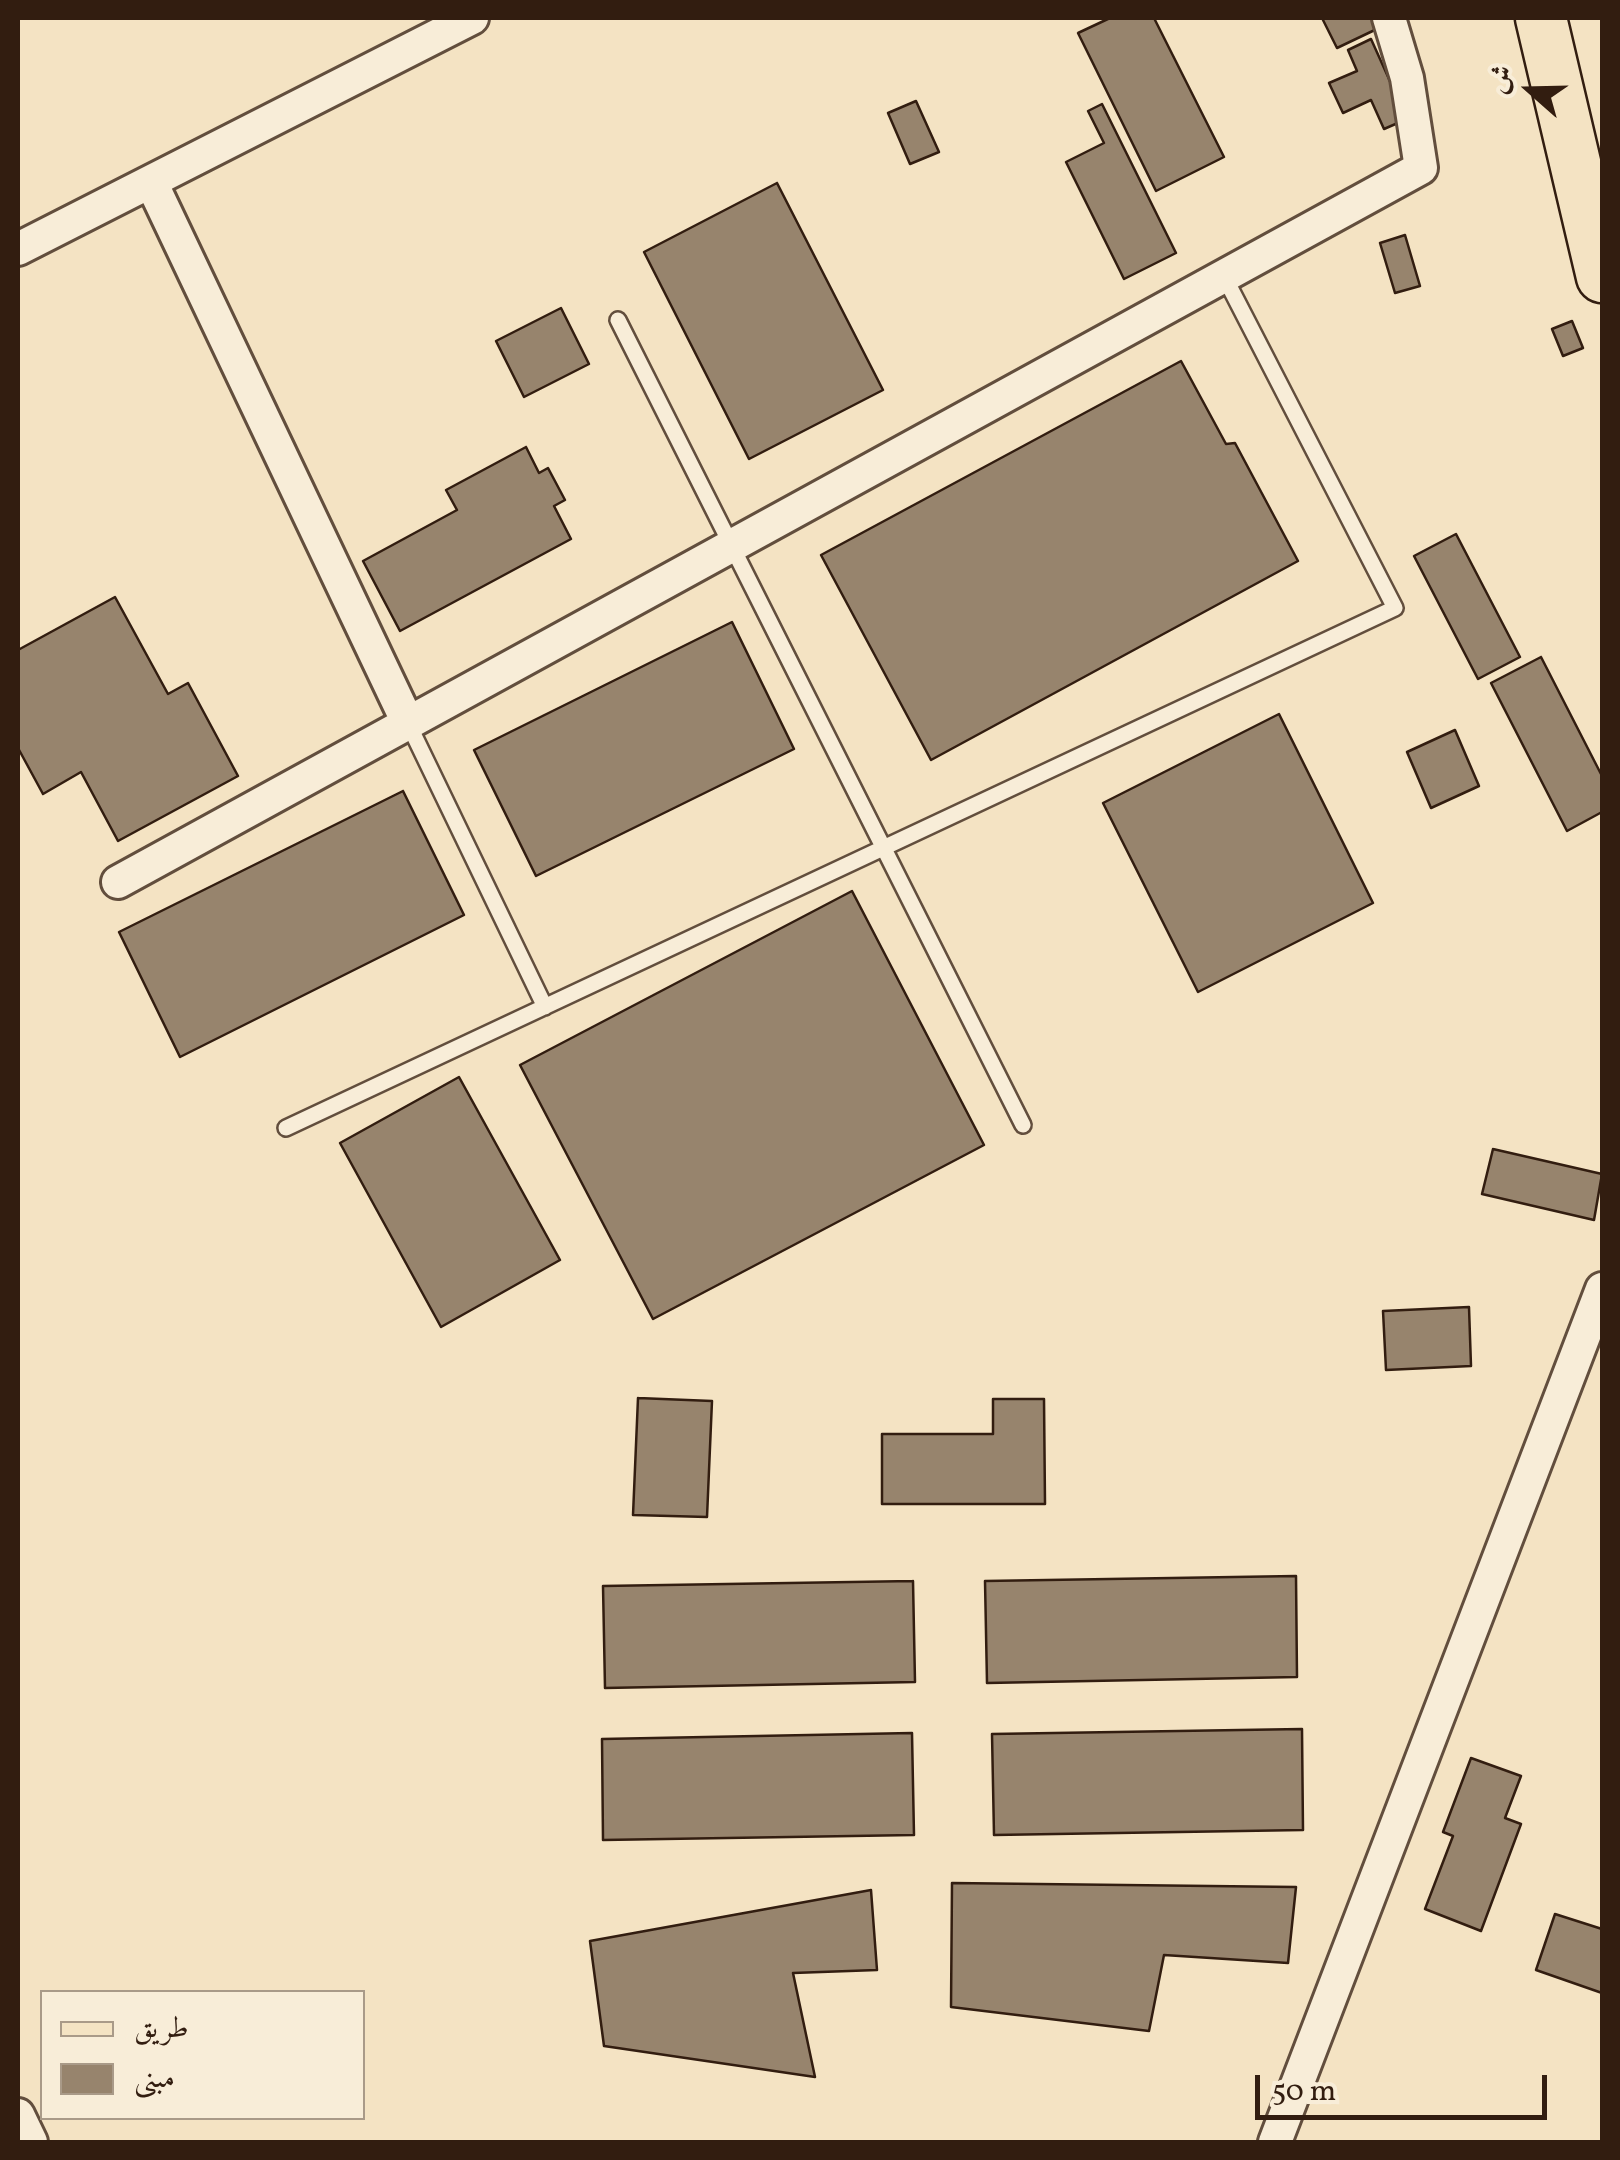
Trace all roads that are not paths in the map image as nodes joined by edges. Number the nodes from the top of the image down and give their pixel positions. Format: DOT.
graph roads {
  1 [pos="472,18"];
  2 [pos="1389,18"];
  3 [pos="1541,18"];
  4 [pos="152,184"];
  5 [pos="18,250"];
  6 [pos="1224,276"];
  7 [pos="1602,277"];
  8 [pos="618,320"];
  9 [pos="732,546"];
  10 [pos="408,723"];
  11 [pos="884,848"];
  12 [pos="118,882"];
  13 [pos="545,1007"];
  14 [pos="1023,1125"];
  15 [pos="286,1128"];
  16 [pos="1602,1289"];
  17 [pos="18,2115"];
  18 [pos="30,2142"];
  19 [pos="1276,2142"];
  1 -- 4 [label="street"];
  2 -- 6 [label="street"];
  3 -- 7 [label="main road"];
  4 -- 5 [label="street"];
  4 -- 10 [label="street"];
  6 -- 9 [label="street"];
  6 -- 11 [label="lane"];
  8 -- 9 [label="lane"];
  9 -- 10 [label="street"];
  9 -- 11 [label="lane"];
  10 -- 12 [label="street"];
  10 -- 13 [label="lane"];
  11 -- 13 [label="lane"];
  11 -- 14 [label="lane"];
  13 -- 15 [label="lane"];
  16 -- 19 [label="street"];
  17 -- 18 [label="street"];
}
